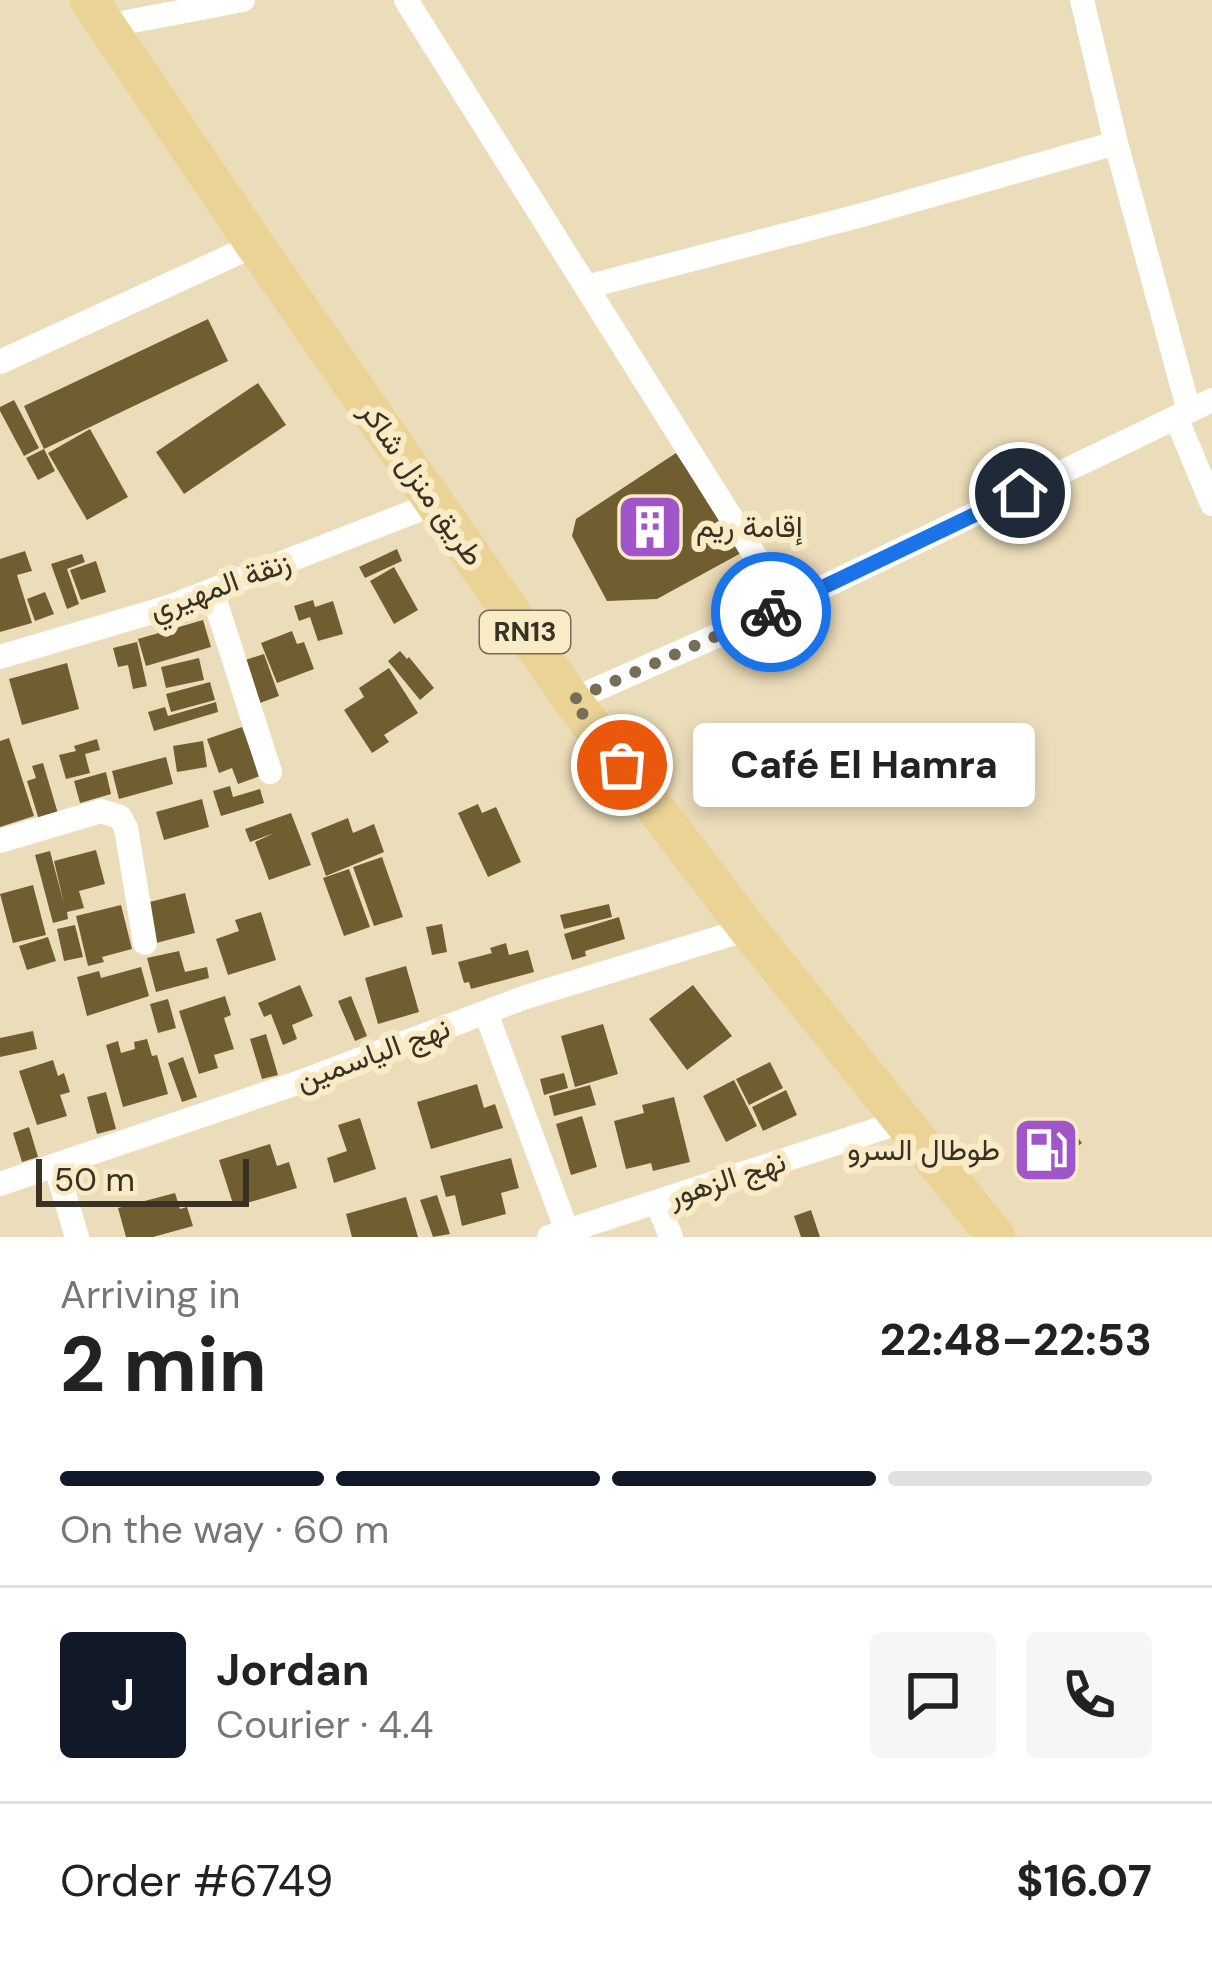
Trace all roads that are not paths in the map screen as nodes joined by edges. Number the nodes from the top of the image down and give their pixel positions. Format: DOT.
graph roads {
  1 [pos="243,0"];
  2 [pos="406,0"];
  3 [pos="1082,0"];
  4 [pos="98,13"];
  5 [pos="1116,142"];
  6 [pos="255,245"];
  7 [pos="586,287"];
  8 [pos="0,362"];
  9 [pos="1192,410"];
  10 [pos="436,503"];
  11 [pos="1212,504"];
  12 [pos="212,591"];
  13 [pos="786,605"];
  14 [pos="0,657"];
  15 [pos="572,700"];
  16 [pos="270,772"];
  17 [pos="0,841"];
  18 [pos="748,929"];
  19 [pos="145,943"];
  20 [pos="486,1013"];
  21 [pos="904,1121"];
  22 [pos="56,1167"];
  23 [pos="0,1184"];
  24 [pos="657,1202"];
  25 [pos="558,1234"];
  26 [pos="76,1237"];
  27 [pos="671,1237"];
  28 [pos="996,1237"];
  1 -- 4 [label="street"];
  2 -- 7 [label="street"];
  3 -- 5 [label="street"];
  4 -- 6 [label="main road, طريق منزل شاكر / RN13"];
  5 -- 7 [label="street"];
  5 -- 9 [label="street"];
  6 -- 8 [label="street"];
  6 -- 10 [label="main road, طريق منزل شاكر / RN13"];
  7 -- 13 [label="street"];
  9 -- 11 [label="street"];
  9 -- 13 [label="street"];
  10 -- 12 [label="street, زنقة المهيري"];
  10 -- 15 [label="main road, طريق منزل شاكر / RN13"];
  12 -- 14 [label="street, زنقة المهيري"];
  12 -- 16 [label="street"];
  13 -- 15 [label="street"];
  15 -- 18 [label="main road, طريق منزل شاكر / RN13"];
  17 -- 19 [label="street"];
  18 -- 20 [label="street, نهج الياسمين"];
  18 -- 21 [label="main road, طريق منزل شاكر / RN13"];
  20 -- 22 [label="street, نهج الياسمين"];
  20 -- 25 [label="street"];
  21 -- 24 [label="street, نهج الزهور"];
  21 -- 28 [label="main road, طريق منزل شاكر / RN13"];
  22 -- 23 [label="street, نهج الياسمين"];
  22 -- 26 [label="street"];
  24 -- 25 [label="street, نهج الزهور"];
  24 -- 27 [label="street"];
}
